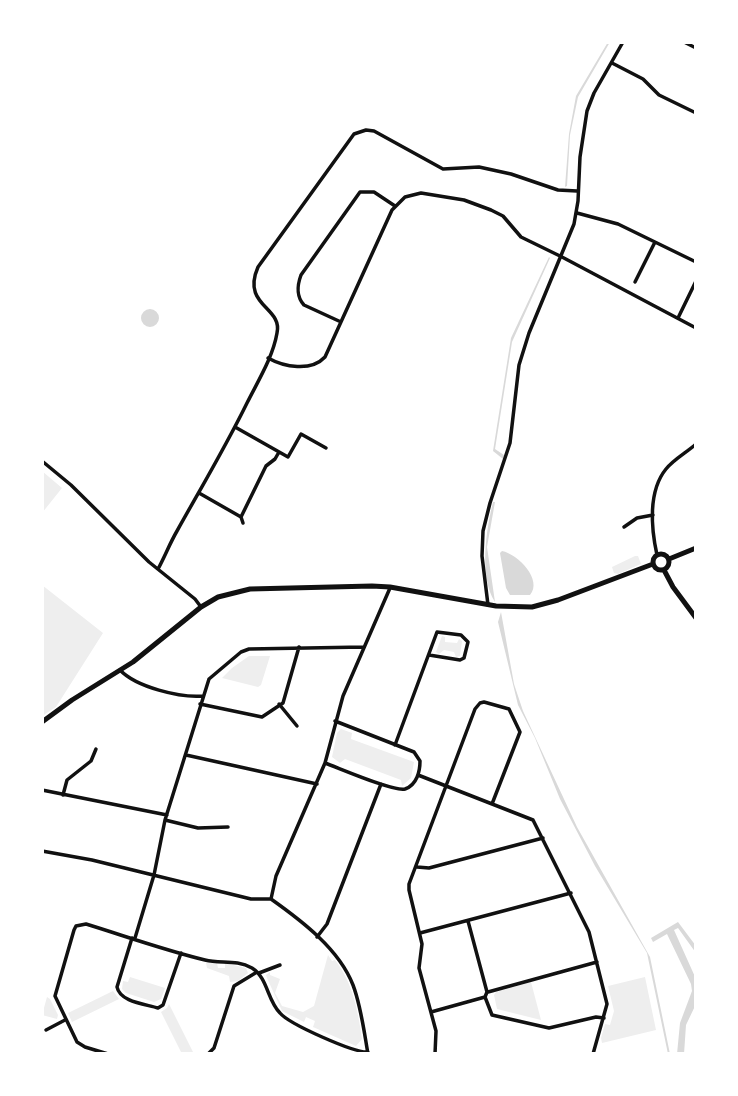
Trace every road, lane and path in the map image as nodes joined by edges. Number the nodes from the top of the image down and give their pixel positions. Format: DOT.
graph roads {
  1 [pos="623,42"];
  2 [pos="684,42"];
  3 [pos="696,48"];
  4 [pos="611,62"];
  5 [pos="696,113"];
  6 [pos="578,191"];
  7 [pos="395,206"];
  8 [pos="577,213"];
  9 [pos="654,242"];
  10 [pos="562,257"];
  11 [pos="696,262"];
  12 [pos="696,281"];
  13 [pos="635,282"];
  14 [pos="678,318"];
  15 [pos="341,322"];
  16 [pos="696,328"];
  17 [pos="268,358"];
  18 [pos="235,427"];
  19 [pos="696,444"];
  20 [pos="326,448"];
  21 [pos="279,453"];
  22 [pos="42,461"];
  23 [pos="199,493"];
  24 [pos="653,515"];
  25 [pos="241,517"];
  26 [pos="243,523"];
  27 [pos="624,527"];
  28 [pos="696,548"];
  29 [pos="657,555"];
  30 [pos="669,559"];
  31 [pos="653,564"];
  32 [pos="158,569"];
  33 [pos="664,570"];
  34 [pos="390,587"];
  35 [pos="488,604"];
  36 [pos="201,607"];
  37 [pos="696,618"];
  38 [pos="299,647"];
  39 [pos="364,647"];
  40 [pos="429,655"];
  41 [pos="120,670"];
  42 [pos="202,696"];
  43 [pos="200,704"];
  44 [pos="279,704"];
  45 [pos="335,721"];
  46 [pos="42,722"];
  47 [pos="297,726"];
  48 [pos="395,745"];
  49 [pos="96,749"];
  50 [pos="185,755"];
  51 [pos="325,763"];
  52 [pos="418,775"];
  53 [pos="381,783"];
  54 [pos="317,784"];
  55 [pos="446,786"];
  56 [pos="42,790"];
  57 [pos="63,795"];
  58 [pos="492,804"];
  59 [pos="166,817"];
  60 [pos="228,827"];
  61 [pos="543,838"];
  62 [pos="42,851"];
  63 [pos="416,867"];
  64 [pos="154,875"];
  65 [pos="571,892"];
  66 [pos="271,899"];
  67 [pos="468,921"];
  68 [pos="420,933"];
  69 [pos="317,937"];
  70 [pos="133,938"];
  71 [pos="181,953"];
  72 [pos="597,962"];
  73 [pos="279,965"];
  74 [pos="258,972"];
  75 [pos="486,995"];
  76 [pos="431,1012"];
  77 [pos="604,1018"];
  78 [pos="65,1020"];
  79 [pos="46,1030"];
  80 [pos="368,1053"];
  81 [pos="108,1054"];
  82 [pos="208,1054"];
  83 [pos="435,1054"];
  84 [pos="593,1054"];
  1 -- 4 [label="street"];
  2 -- 3 [label="street"];
  4 -- 5 [label="street"];
  4 -- 6 [label="street"];
  6 -- 8 [label="street"];
  6 -- 17 [label="street"];
  7 -- 10 [label="street"];
  7 -- 15 [label="street"];
  7 -- 15 [label="street"];
  8 -- 9 [label="street"];
  8 -- 10 [label="street"];
  9 -- 11 [label="street"];
  9 -- 13 [label="street"];
  10 -- 14 [label="street"];
  10 -- 35 [label="street"];
  12 -- 14 [label="street"];
  14 -- 16 [label="street"];
  15 -- 17 [label="street"];
  17 -- 18 [label="street"];
  18 -- 21 [label="street"];
  18 -- 23 [label="street"];
  19 -- 24 [label="street"];
  20 -- 21 [label="street"];
  21 -- 25 [label="street"];
  22 -- 32 [label="street"];
  23 -- 25 [label="street"];
  23 -- 32 [label="street"];
  24 -- 27 [label="street"];
  24 -- 29 [label="street"];
  25 -- 26 [label="street"];
  28 -- 30 [label="street"];
  29 -- 30 [label="street"];
  29 -- 31 [label="street"];
  30 -- 33 [label="street"];
  31 -- 33 [label="street"];
  31 -- 35 [label="street"];
  32 -- 36 [label="street"];
  33 -- 37 [label="street"];
  34 -- 35 [label="street"];
  34 -- 36 [label="street"];
  34 -- 39 [label="street"];
  36 -- 41 [label="street"];
  38 -- 39 [label="street"];
  38 -- 42 [label="street"];
  38 -- 44 [label="street"];
  39 -- 45 [label="street"];
  40 -- 40 [label="street"];
  40 -- 48 [label="street"];
  41 -- 42 [label="street"];
  41 -- 46 [label="street"];
  42 -- 43 [label="street"];
  43 -- 44 [label="street"];
  43 -- 50 [label="street"];
  44 -- 47 [label="street"];
  45 -- 48 [label="street"];
  45 -- 51 [label="street"];
  48 -- 52 [label="street"];
  49 -- 57 [label="street"];
  50 -- 54 [label="street"];
  50 -- 59 [label="street"];
  51 -- 53 [label="street"];
  51 -- 54 [label="street"];
  52 -- 53 [label="street"];
  52 -- 55 [label="street"];
  53 -- 69 [label="street"];
  54 -- 66 [label="street"];
  55 -- 58 [label="street"];
  55 -- 58 [label="street"];
  55 -- 63 [label="street"];
  56 -- 57 [label="street"];
  57 -- 59 [label="street"];
  58 -- 61 [label="street"];
  59 -- 60 [label="street"];
  59 -- 64 [label="street"];
  61 -- 63 [label="street"];
  61 -- 65 [label="street"];
  62 -- 64 [label="street"];
  63 -- 68 [label="street"];
  64 -- 66 [label="street"];
  64 -- 70 [label="street"];
  65 -- 67 [label="street"];
  65 -- 72 [label="street"];
  66 -- 69 [label="street"];
  67 -- 68 [label="street"];
  67 -- 75 [label="street"];
  68 -- 76 [label="street"];
  69 -- 80 [label="street"];
  70 -- 71 [label="street"];
  70 -- 71 [label="street"];
  70 -- 78 [label="street"];
  71 -- 74 [label="street"];
  72 -- 75 [label="street"];
  72 -- 77 [label="street"];
  73 -- 74 [label="street"];
  74 -- 80 [label="street"];
  74 -- 82 [label="street"];
  75 -- 76 [label="street"];
  75 -- 77 [label="street"];
  76 -- 83 [label="street"];
  77 -- 84 [label="street"];
  78 -- 79 [label="street"];
  78 -- 81 [label="street"];
}
